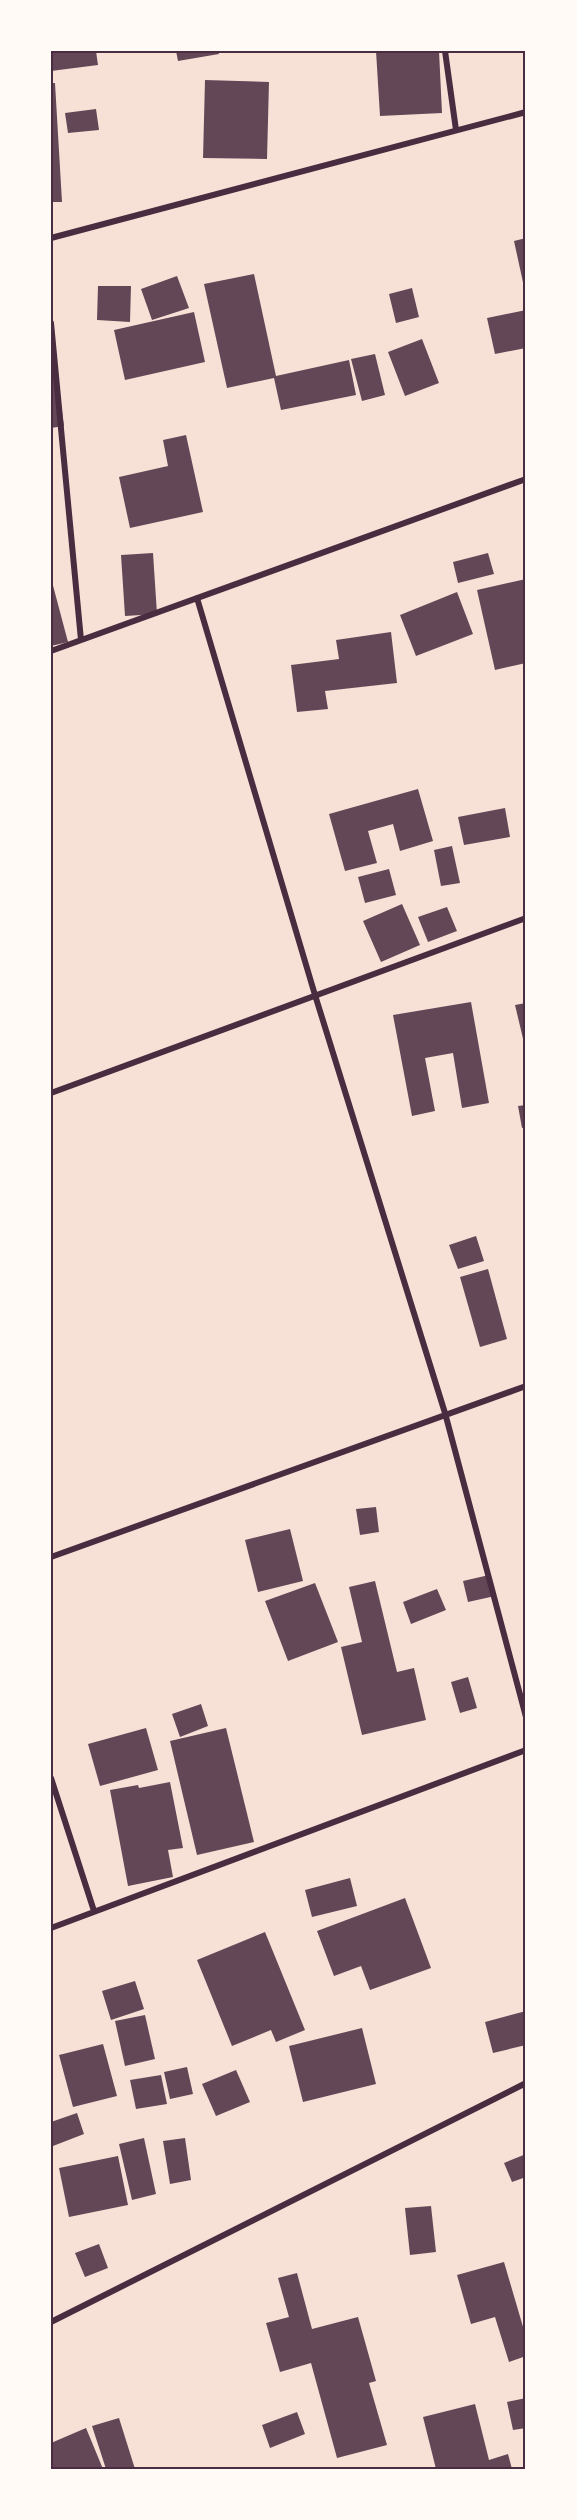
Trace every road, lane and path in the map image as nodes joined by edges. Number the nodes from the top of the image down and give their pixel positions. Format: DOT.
graph roads {
  1 [pos="445,51"];
  2 [pos="526,112"];
  3 [pos="456,130"];
  4 [pos="51,238"];
  5 [pos="51,322"];
  6 [pos="526,479"];
  7 [pos="197,598"];
  8 [pos="81,640"];
  9 [pos="51,651"];
  10 [pos="526,918"];
  11 [pos="315,995"];
  12 [pos="51,1093"];
  13 [pos="526,1386"];
  14 [pos="445,1413"];
  15 [pos="51,1557"];
  16 [pos="526,1717"];
  17 [pos="526,1750"];
  18 [pos="51,1778"];
  19 [pos="94,1911"];
  20 [pos="51,1928"];
  21 [pos="526,2083"];
  22 [pos="51,2322"];
  1 -- 3 [label="street"];
  2 -- 3 [label="street"];
  3 -- 4 [label="street"];
  5 -- 8 [label="street"];
  6 -- 7 [label="street"];
  7 -- 8 [label="street"];
  7 -- 11 [label="street"];
  8 -- 9 [label="street"];
  10 -- 11 [label="street"];
  11 -- 12 [label="street"];
  11 -- 14 [label="street"];
  13 -- 14 [label="street"];
  14 -- 15 [label="street"];
  14 -- 16 [label="street"];
  17 -- 19 [label="street"];
  18 -- 19 [label="street"];
  19 -- 20 [label="street"];
  21 -- 22 [label="street"];
}
